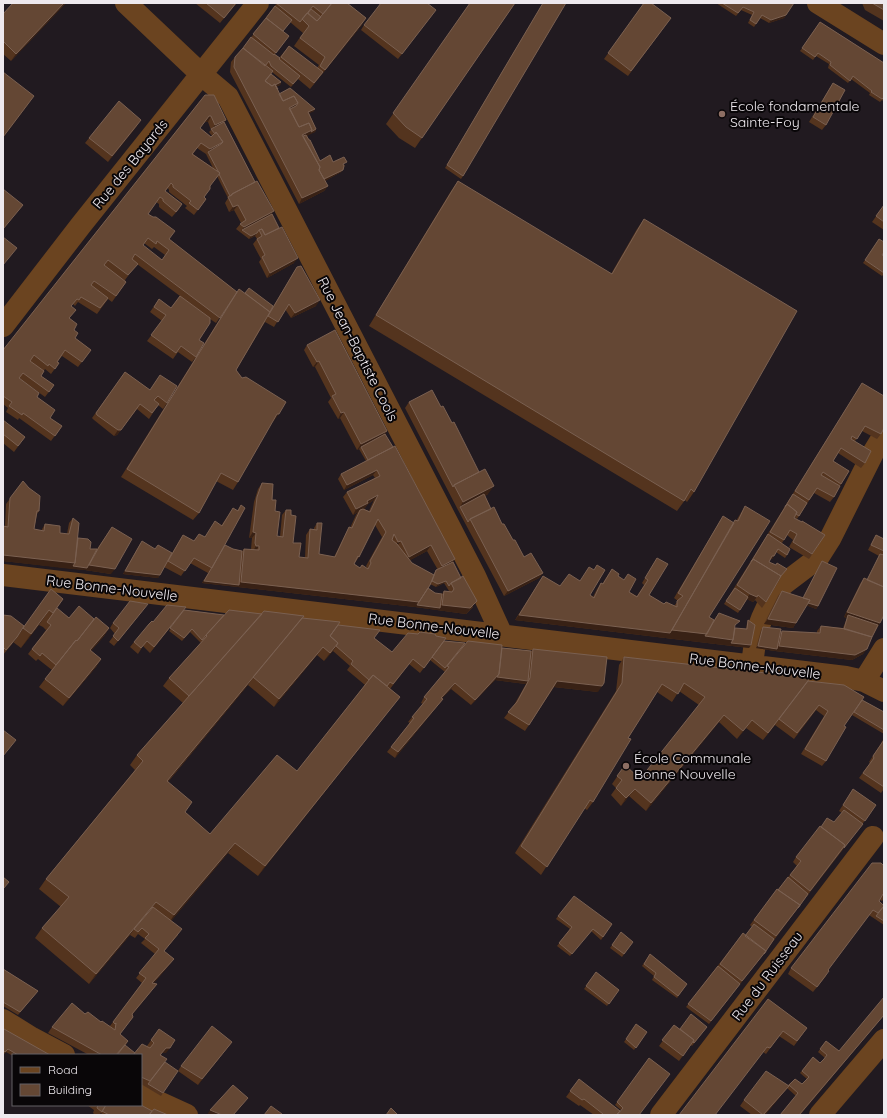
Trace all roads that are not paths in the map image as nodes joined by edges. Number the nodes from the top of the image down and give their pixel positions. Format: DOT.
graph roads {
  1 [pos="126,3"];
  2 [pos="258,3"];
  3 [pos="818,3"];
  4 [pos="841,9"];
  5 [pos="884,44"];
  6 [pos="202,75"];
  7 [pos="3,326"];
  8 [pos="884,435"];
  9 [pos="3,575"];
  10 [pos="501,633"];
  11 [pos="884,649"];
  12 [pos="752,665"];
  13 [pos="864,681"];
  14 [pos="884,691"];
  15 [pos="873,837"];
  16 [pos="3,1020"];
  17 [pos="884,1040"];
  18 [pos="62,1054"];
  19 [pos="142,1094"];
  20 [pos="187,1115"];
  21 [pos="661,1115"];
  22 [pos="820,1115"];
  1 -- 6 [label="street, Rue Jean-Baptiste Cools"];
  2 -- 6 [label="street, Rue des Bayards"];
  3 -- 4 [label="street"];
  4 -- 5 [label="street"];
  6 -- 7 [label="street, Rue des Bayards"];
  6 -- 10 [label="street, Rue Jean-Baptiste Cools"];
  8 -- 12 [label="street"];
  9 -- 10 [label="street, Rue Bonne-Nouvelle"];
  10 -- 12 [label="street, Rue Bonne-Nouvelle"];
  11 -- 13 [label="street"];
  12 -- 13 [label="street, Rue Bonne-Nouvelle"];
  13 -- 14 [label="street, Rue Bonne-Nouvelle"];
  15 -- 21 [label="street, Rue du Ruisseau"];
  16 -- 18 [label="street"];
  17 -- 22 [label="street"];
  19 -- 20 [label="street"];
}
